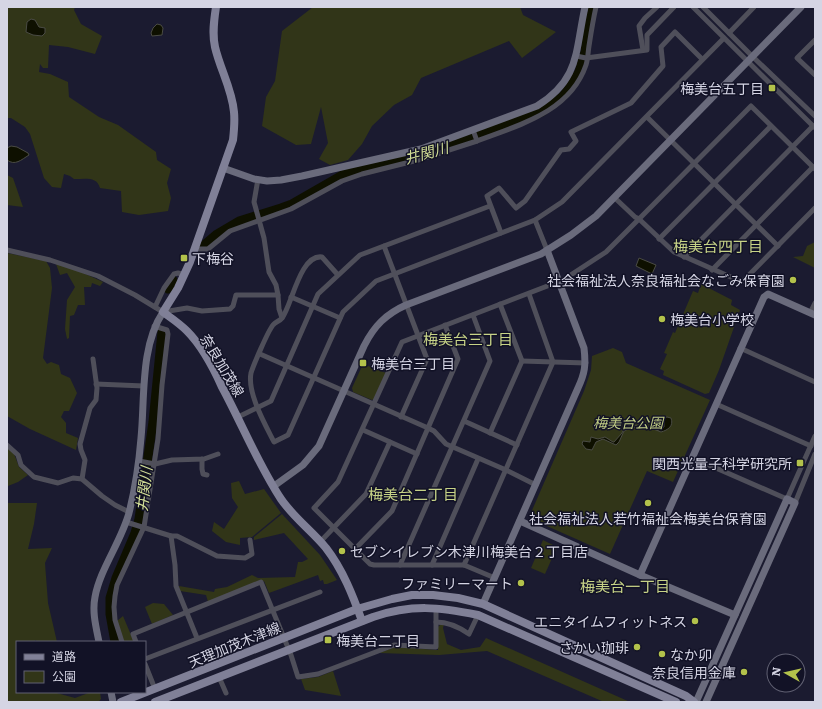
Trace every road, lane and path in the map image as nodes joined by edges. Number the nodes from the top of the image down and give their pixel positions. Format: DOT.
graph roads {
  1 [pos="216,7"];
  2 [pos="584,7"];
  3 [pos="596,7"];
  4 [pos="657,7"];
  5 [pos="674,7"];
  6 [pos="692,7"];
  7 [pos="703,7"];
  8 [pos="754,7"];
  9 [pos="801,7"];
  10 [pos="729,33"];
  11 [pos="724,38"];
  12 [pos="815,40"];
  13 [pos="643,50"];
  14 [pos="582,57"];
  15 [pos="750,58"];
  16 [pos="702,59"];
  17 [pos="815,75"];
  18 [pos="815,116"];
  19 [pos="647,117"];
  20 [pos="771,126"];
  21 [pos="814,127"];
  22 [pos="475,136"];
  23 [pos="670,140"];
  24 [pos="792,147"];
  25 [pos="694,163"];
  26 [pos="223,168"];
  27 [pos="814,168"];
  28 [pos="258,179"];
  29 [pos="715,184"];
  30 [pos="617,200"];
  31 [pos="736,204"];
  32 [pos="490,206"];
  33 [pos="815,208"];
  34 [pos="259,219"];
  35 [pos="639,219"];
  36 [pos="535,220"];
  37 [pos="757,225"];
  38 [pos="501,233"];
  39 [pos="660,240"];
  40 [pos="384,246"];
  41 [pos="778,246"];
  42 [pos="195,249"];
  43 [pos="7,250"];
  44 [pos="547,250"];
  45 [pos="684,257"];
  46 [pos="712,270"];
  47 [pos="394,274"];
  48 [pos="185,275"];
  49 [pos="338,275"];
  50 [pos="559,282"];
  51 [pos="529,294"];
  52 [pos="278,295"];
  53 [pos="291,297"];
  54 [pos="815,303"];
  55 [pos="500,304"];
  56 [pos="406,305"];
  57 [pos="313,306"];
  58 [pos="155,307"];
  59 [pos="163,312"];
  60 [pos="813,314"];
  61 [pos="473,315"];
  62 [pos="282,318"];
  63 [pos="340,318"];
  64 [pos="445,325"];
  65 [pos="154,326"];
  66 [pos="418,336"];
  67 [pos="740,348"];
  68 [pos="260,354"];
  69 [pos="93,359"];
  70 [pos="522,361"];
  71 [pos="553,362"];
  72 [pos="586,363"];
  73 [pos="287,366"];
  74 [pos="314,378"];
  75 [pos="815,382"];
  76 [pos="96,384"];
  77 [pos="144,386"];
  78 [pos="344,392"];
  79 [pos="716,404"];
  80 [pos="374,405"];
  81 [pos="258,407"];
  82 [pos="238,417"];
  83 [pos="401,417"];
  84 [pos="464,421"];
  85 [pos="428,428"];
  86 [pos="363,430"];
  87 [pos="490,433"];
  88 [pos="815,436"];
  89 [pos="390,442"];
  90 [pos="7,445"];
  91 [pos="517,445"];
  92 [pos="452,446"];
  93 [pos="811,446"];
  94 [pos="218,454"];
  95 [pos="417,454"];
  96 [pos="815,454"];
  97 [pos="478,458"];
  98 [pos="692,458"];
  99 [pos="202,459"];
  100 [pos="142,461"];
  101 [pos="155,464"];
  102 [pos="506,470"];
  103 [pos="207,475"];
  104 [pos="82,479"];
  105 [pos="536,485"];
  106 [pos="274,486"];
  107 [pos="787,499"];
  108 [pos="795,503"];
  109 [pos="129,512"];
  110 [pos="520,521"];
  111 [pos="128,522"];
  112 [pos="144,527"];
  113 [pos="334,528"];
  114 [pos="171,536"];
  115 [pos="250,540"];
  116 [pos="320,542"];
  117 [pos="355,549"];
  118 [pos="400,565"];
  119 [pos="432,565"];
  120 [pos="464,565"];
  121 [pos="640,575"];
  122 [pos="495,578"];
  123 [pos="320,592"];
  124 [pos="483,604"];
  125 [pos="436,608"];
  126 [pos="357,609"];
  127 [pos="272,610"];
  128 [pos="187,613"];
  129 [pos="478,615"];
  130 [pos="735,615"];
  131 [pos="362,621"];
  132 [pos="436,622"];
  133 [pos="197,638"];
  134 [pos="283,638"];
  135 [pos="99,641"];
  136 [pos="122,641"];
  137 [pos="136,641"];
  138 [pos="288,650"];
  139 [pos="146,659"];
  140 [pos="146,666"];
  141 [pos="219,677"];
  142 [pos="155,689"];
  143 [pos="146,691"];
  144 [pos="133,694"];
  145 [pos="226,694"];
  146 [pos="121,702"];
  147 [pos="155,702"];
  148 [pos="676,702"];
  149 [pos="695,702"];
  150 [pos="706,702"];
  1 -- 26 [label="main road"];
  2 -- 14 [label="street"];
  3 -- 14 [label="street"];
  4 -- 13 [label="street"];
  5 -- 13 [label="street"];
  6 -- 11 [label="street"];
  7 -- 10 [label="street"];
  8 -- 10 [label="street"];
  9 -- 15 [label="street"];
  10 -- 15 [label="street"];
  11 -- 15 [label="street"];
  11 -- 16 [label="street"];
  12 -- 17 [label="street"];
  13 -- 14 [label="street"];
  14 -- 22 [label="street"];
  14 -- 22 [label="street"];
  15 -- 18 [label="street"];
  15 -- 21 [label="street"];
  15 -- 23 [label="street"];
  16 -- 19 [label="street"];
  16 -- 32 [label="street"];
  19 -- 23 [label="street"];
  19 -- 36 [label="street"];
  20 -- 24 [label="street"];
  20 -- 25 [label="street"];
  20 -- 29 [label="street"];
  21 -- 24 [label="street"];
  22 -- 28 [label="street"];
  22 -- 34 [label="street"];
  23 -- 25 [label="street"];
  23 -- 44 [label="street"];
  24 -- 27 [label="street"];
  24 -- 31 [label="street"];
  25 -- 29 [label="street"];
  25 -- 35 [label="street"];
  26 -- 28 [label="street"];
  26 -- 42 [label="main road"];
  27 -- 37 [label="street"];
  28 -- 34 [label="street"];
  29 -- 31 [label="street"];
  29 -- 39 [label="street"];
  30 -- 35 [label="street"];
  31 -- 37 [label="street"];
  31 -- 45 [label="street"];
  32 -- 38 [label="street"];
  32 -- 40 [label="street"];
  33 -- 41 [label="street"];
  34 -- 42 [label="street"];
  34 -- 52 [label="street"];
  35 -- 39 [label="street"];
  35 -- 50 [label="street"];
  36 -- 38 [label="street"];
  36 -- 44 [label="street"];
  37 -- 41 [label="street"];
  37 -- 46 [label="street"];
  38 -- 47 [label="street"];
  39 -- 45 [label="street"];
  40 -- 47 [label="street"];
  40 -- 49 [label="street"];
  41 -- 46 [label="street"];
  42 -- 48 [label="main road"];
  43 -- 58 [label="street"];
  44 -- 50 [label="street"];
  44 -- 56 [label="street"];
  45 -- 46 [label="street"];
  47 -- 56 [label="street"];
  47 -- 63 [label="street"];
  48 -- 58 [label="street"];
  48 -- 59 [label="main road"];
  49 -- 53 [label="street"];
  49 -- 57 [label="street"];
  50 -- 51 [label="street"];
  50 -- 72 [label="street"];
  51 -- 55 [label="street"];
  51 -- 71 [label="street"];
  52 -- 59 [label="street"];
  52 -- 62 [label="street"];
  53 -- 57 [label="street"];
  53 -- 62 [label="street"];
  54 -- 60 [label="street"];
  55 -- 61 [label="street"];
  55 -- 70 [label="street"];
  56 -- 66 [label="street"];
  56 -- 78 [label="street"];
  57 -- 63 [label="street"];
  57 -- 73 [label="street"];
  58 -- 59 [label="street"];
  59 -- 65 [label="street"];
  59 -- 82 [label="main road, 奈良加茂線"];
  60 -- 67 [label="street"];
  61 -- 64 [label="street"];
  61 -- 84 [label="street"];
  62 -- 68 [label="street"];
  63 -- 74 [label="street"];
  64 -- 66 [label="street"];
  64 -- 85 [label="street"];
  65 -- 77 [label="street"];
  65 -- 101 [label="street"];
  66 -- 80 [label="street"];
  66 -- 83 [label="street"];
  67 -- 75 [label="street"];
  67 -- 79 [label="street"];
  68 -- 73 [label="street"];
  68 -- 81 [label="street"];
  69 -- 76 [label="street"];
  70 -- 71 [label="street"];
  70 -- 87 [label="street"];
  71 -- 72 [label="street"];
  71 -- 91 [label="street"];
  72 -- 105 [label="street"];
  73 -- 74 [label="street"];
  73 -- 81 [label="street"];
  74 -- 78 [label="street"];
  74 -- 81 [label="street"];
  76 -- 77 [label="street"];
  76 -- 104 [label="street"];
  77 -- 100 [label="street"];
  78 -- 80 [label="street"];
  78 -- 106 [label="street"];
  79 -- 93 [label="street"];
  79 -- 98 [label="street"];
  80 -- 83 [label="street"];
  80 -- 86 [label="street"];
  81 -- 82 [label="street"];
  82 -- 106 [label="main road, 奈良加茂線"];
  83 -- 85 [label="street"];
  84 -- 87 [label="street"];
  84 -- 92 [label="street"];
  85 -- 92 [label="street"];
  85 -- 95 [label="street"];
  86 -- 89 [label="street"];
  86 -- 113 [label="street"];
  87 -- 91 [label="street"];
  88 -- 93 [label="street"];
  89 -- 95 [label="street"];
  89 -- 113 [label="street"];
  90 -- 104 [label="street"];
  91 -- 102 [label="street"];
  92 -- 97 [label="street"];
  92 -- 118 [label="street"];
  93 -- 107 [label="street"];
  94 -- 99 [label="street"];
  95 -- 117 [label="street"];
  96 -- 108 [label="street"];
  97 -- 102 [label="street"];
  97 -- 119 [label="street"];
  98 -- 107 [label="street"];
  98 -- 121 [label="street"];
  99 -- 101 [label="street"];
  99 -- 103 [label="street"];
  100 -- 101 [label="street"];
  100 -- 109 [label="street"];
  101 -- 112 [label="street"];
  102 -- 105 [label="street"];
  102 -- 120 [label="street"];
  104 -- 109 [label="street"];
  105 -- 110 [label="street"];
  106 -- 116 [label="main road, 奈良加茂線"];
  107 -- 108 [label="street"];
  107 -- 130 [label="street"];
  108 -- 150 [label="street"];
  109 -- 111 [label="street"];
  110 -- 121 [label="street"];
  110 -- 122 [label="street"];
  111 -- 112 [label="street"];
  111 -- 135 [label="street"];
  112 -- 114 [label="street"];
  112 -- 136 [label="street"];
  113 -- 116 [label="street"];
  113 -- 117 [label="street"];
  114 -- 115 [label="street"];
  114 -- 128 [label="street"];
  116 -- 126 [label="main road, 奈良加茂線"];
  117 -- 118 [label="street"];
  118 -- 119 [label="street"];
  119 -- 120 [label="street"];
  120 -- 122 [label="street"];
  121 -- 130 [label="street"];
  122 -- 124 [label="street"];
  123 -- 127 [label="street"];
  124 -- 126 [label="main road"];
  124 -- 149 [label="main road"];
  125 -- 129 [label="main road"];
  125 -- 131 [label="main road"];
  125 -- 132 [label="street"];
  126 -- 131 [label="main road, 奈良加茂線"];
  126 -- 134 [label="main road, 天理加茂木津線"];
  127 -- 128 [label="street"];
  127 -- 133 [label="street"];
  127 -- 134 [label="street"];
  128 -- 133 [label="street"];
  128 -- 137 [label="street"];
  129 -- 132 [label="street"];
  129 -- 148 [label="main road"];
  130 -- 149 [label="street"];
  131 -- 138 [label="main road, 天理加茂木津線"];
  132 -- 138 [label="street"];
  133 -- 139 [label="street"];
  134 -- 138 [label="street"];
  134 -- 142 [label="main road, 天理加茂木津線"];
  138 -- 141 [label="main road, 天理加茂木津線"];
  140 -- 142 [label="street"];
  141 -- 145 [label="street"];
  141 -- 147 [label="main road, 天理加茂木津線"];
  142 -- 143 [label="main road, 天理加茂木津線"];
  144 -- 146 [label="main road, 天理加茂木津線"];
}
